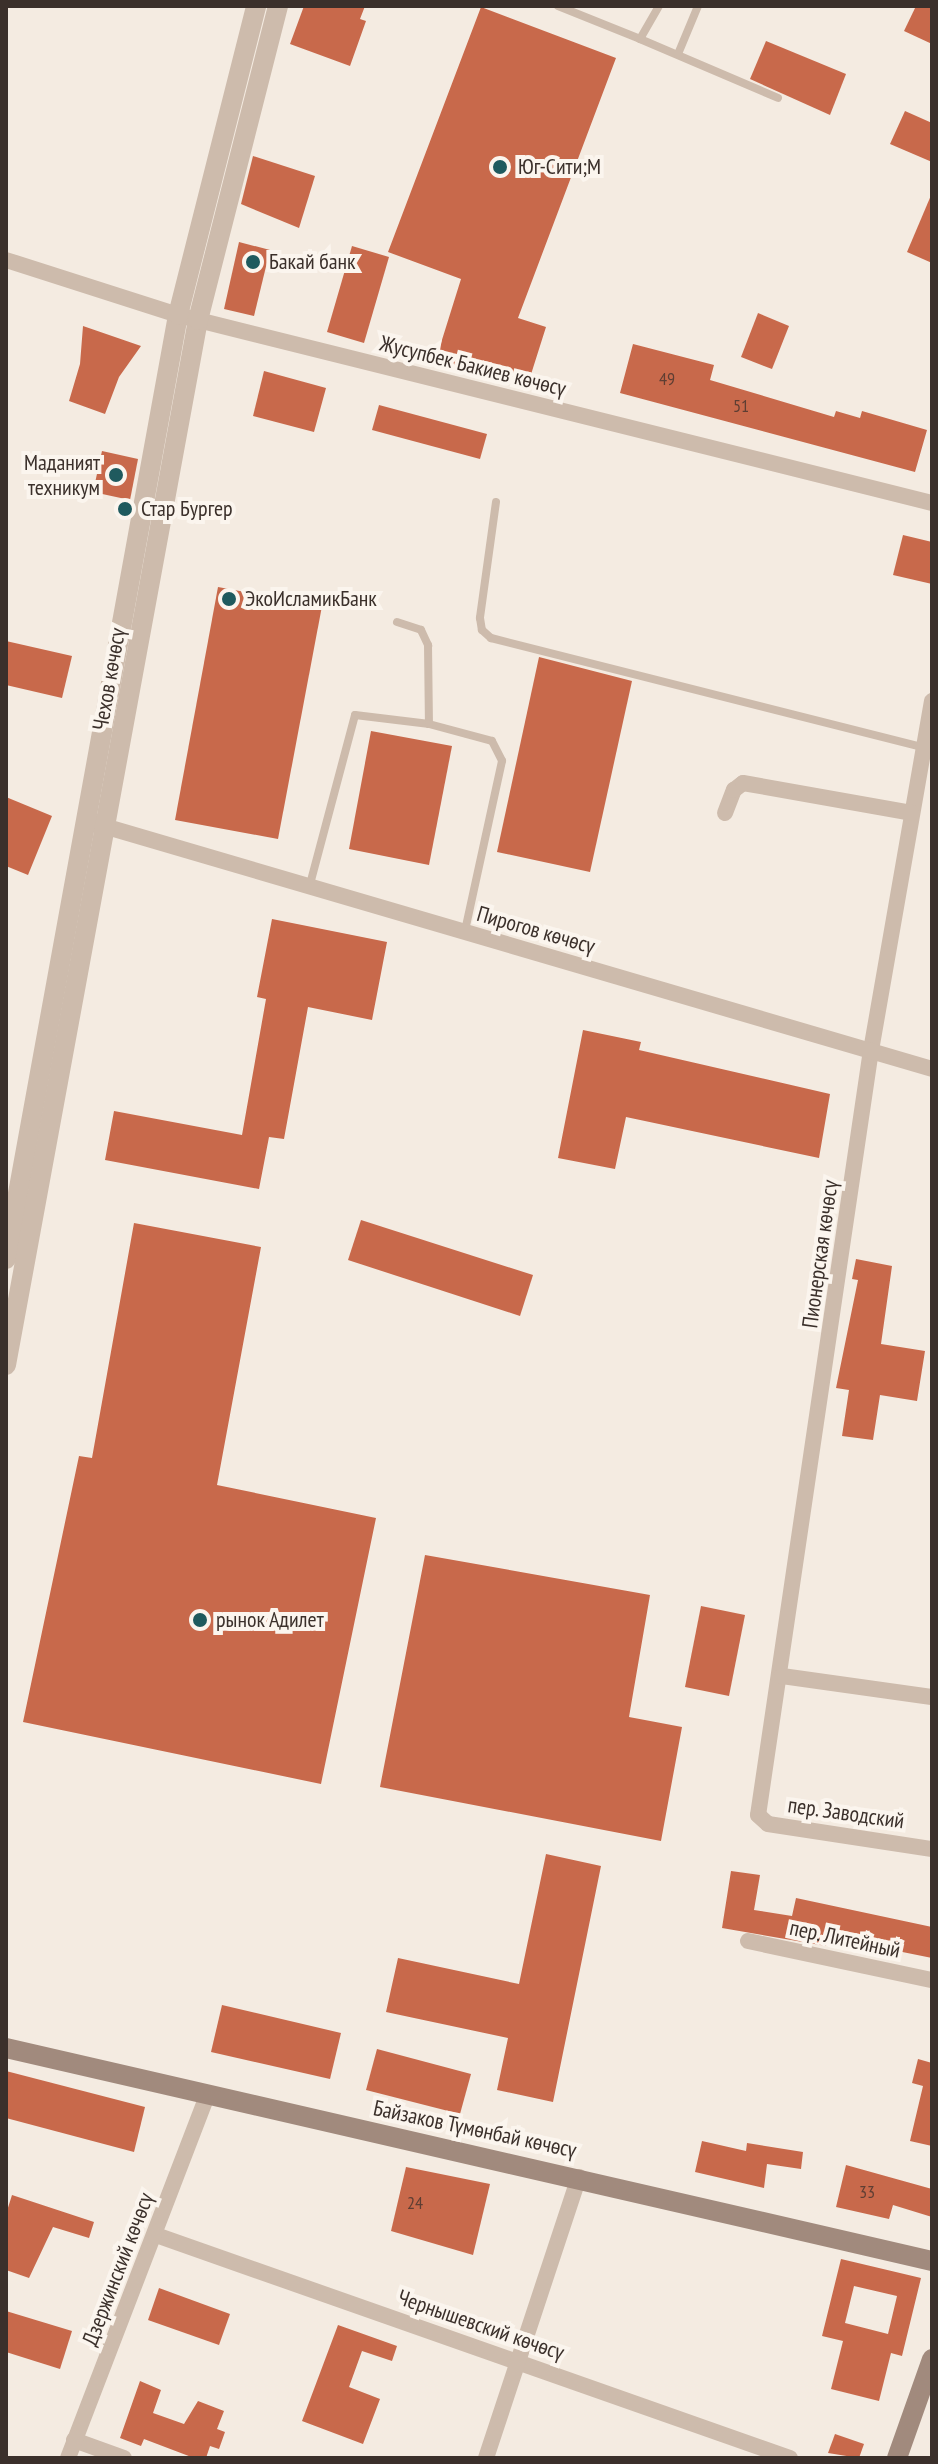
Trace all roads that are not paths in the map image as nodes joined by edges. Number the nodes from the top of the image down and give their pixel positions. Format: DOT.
graph roads {
  1 [pos="256,6"];
  2 [pos="278,6"];
  3 [pos="558,6"];
  4 [pos="659,6"];
  5 [pos="698,6"];
  6 [pos="640,39"];
  7 [pos="678,54"];
  8 [pos="778,98"];
  9 [pos="6,260"];
  10 [pos="186,311"];
  11 [pos="172,347"];
  12 [pos="193,352"];
  13 [pos="496,502"];
  14 [pos="932,503"];
  15 [pos="397,622"];
  16 [pos="932,701"];
  17 [pos="429,724"];
  18 [pos="923,747"];
  19 [pos="110,807"];
  20 [pos="87,809"];
  21 [pos="725,813"];
  22 [pos="911,813"];
  23 [pos="127,837"];
  24 [pos="81,842"];
  25 [pos="104,842"];
  26 [pos="309,889"];
  27 [pos="465,933"];
  28 [pos="871,1050"];
  29 [pos="932,1069"];
  30 [pos="6,1259"];
  31 [pos="6,1365"];
  32 [pos="782,1676"];
  33 [pos="932,1697"];
  34 [pos="758,1815"];
  35 [pos="932,1849"];
  36 [pos="748,1941"];
  37 [pos="932,1980"];
  38 [pos="6,2048"];
  39 [pos="207,2095"];
  40 [pos="579,2177"];
  41 [pos="156,2235"];
  42 [pos="932,2261"];
  43 [pos="932,2359"];
  44 [pos="520,2361"];
  45 [pos="74,2440"];
  46 [pos="68,2458"];
  47 [pos="124,2458"];
  48 [pos="486,2458"];
  49 [pos="790,2458"];
  50 [pos="897,2458"];
  1 -- 10 [label="street, Чехов көчөсү"];
  2 -- 10 [label="street, Чехов көчөсү"];
  3 -- 6 [label="lane"];
  4 -- 6 [label="lane"];
  5 -- 7 [label="lane"];
  6 -- 7 [label="lane"];
  7 -- 8 [label="lane"];
  9 -- 10 [label="street, Жусупбек Бакиев көчөсү"];
  10 -- 11 [label="street, Чехов көчөсү"];
  10 -- 12 [label="street, Чехов көчөсү"];
  10 -- 14 [label="street, Жусупбек Бакиев көчөсү"];
  11 -- 12 [label="street"];
  11 -- 20 [label="street, Чехов көчөсү"];
  12 -- 19 [label="street, Чехов көчөсү"];
  13 -- 18 [label="lane"];
  15 -- 17 [label="lane"];
  16 -- 18 [label="street, Пионерская көчөсү"];
  17 -- 26 [label="lane"];
  17 -- 27 [label="lane"];
  18 -- 22 [label="street, Пионерская көчөсү"];
  19 -- 20 [label="street"];
  19 -- 25 [label="street, Чехов көчөсү"];
  20 -- 24 [label="street, Чехов көчөсү"];
  20 -- 25 [label="street"];
  21 -- 22 [label="street"];
  22 -- 28 [label="street, Пионерская көчөсү"];
  23 -- 25 [label="street, Пирогов көчөсү"];
  23 -- 25 [label="street"];
  23 -- 26 [label="street, Пирогов көчөсү"];
  24 -- 25 [label="street"];
  24 -- 30 [label="street, Чехов көчөсү"];
  25 -- 31 [label="street, Чехов көчөсү"];
  26 -- 27 [label="street, Пирогов көчөсү"];
  27 -- 28 [label="street, Пирогов көчөсү"];
  28 -- 29 [label="street, Пирогов көчөсү"];
  28 -- 32 [label="street, Пионерская көчөсү"];
  32 -- 33 [label="street"];
  32 -- 34 [label="street, Пионерская көчөсү"];
  34 -- 35 [label="street, пер. Заводский"];
  36 -- 37 [label="street, пер. Литейный"];
  38 -- 39 [label="main road, Байзаков Түмөнбай көчөсү"];
  39 -- 40 [label="main road, Байзаков Түмөнбай көчөсү"];
  39 -- 41 [label="street, Дзержинский көчөсү"];
  40 -- 42 [label="main road, Байзаков Түмөнбай көчөсү"];
  40 -- 44 [label="street"];
  41 -- 44 [label="street, Чернышевский көчөсү"];
  41 -- 45 [label="street, Дзержинский көчөсү"];
  43 -- 50 [label="main road"];
  44 -- 48 [label="street"];
  44 -- 49 [label="street, Чернышевский көчөсү"];
  45 -- 46 [label="street, Дзержинский көчөсү"];
  45 -- 47 [label="street"];
}
